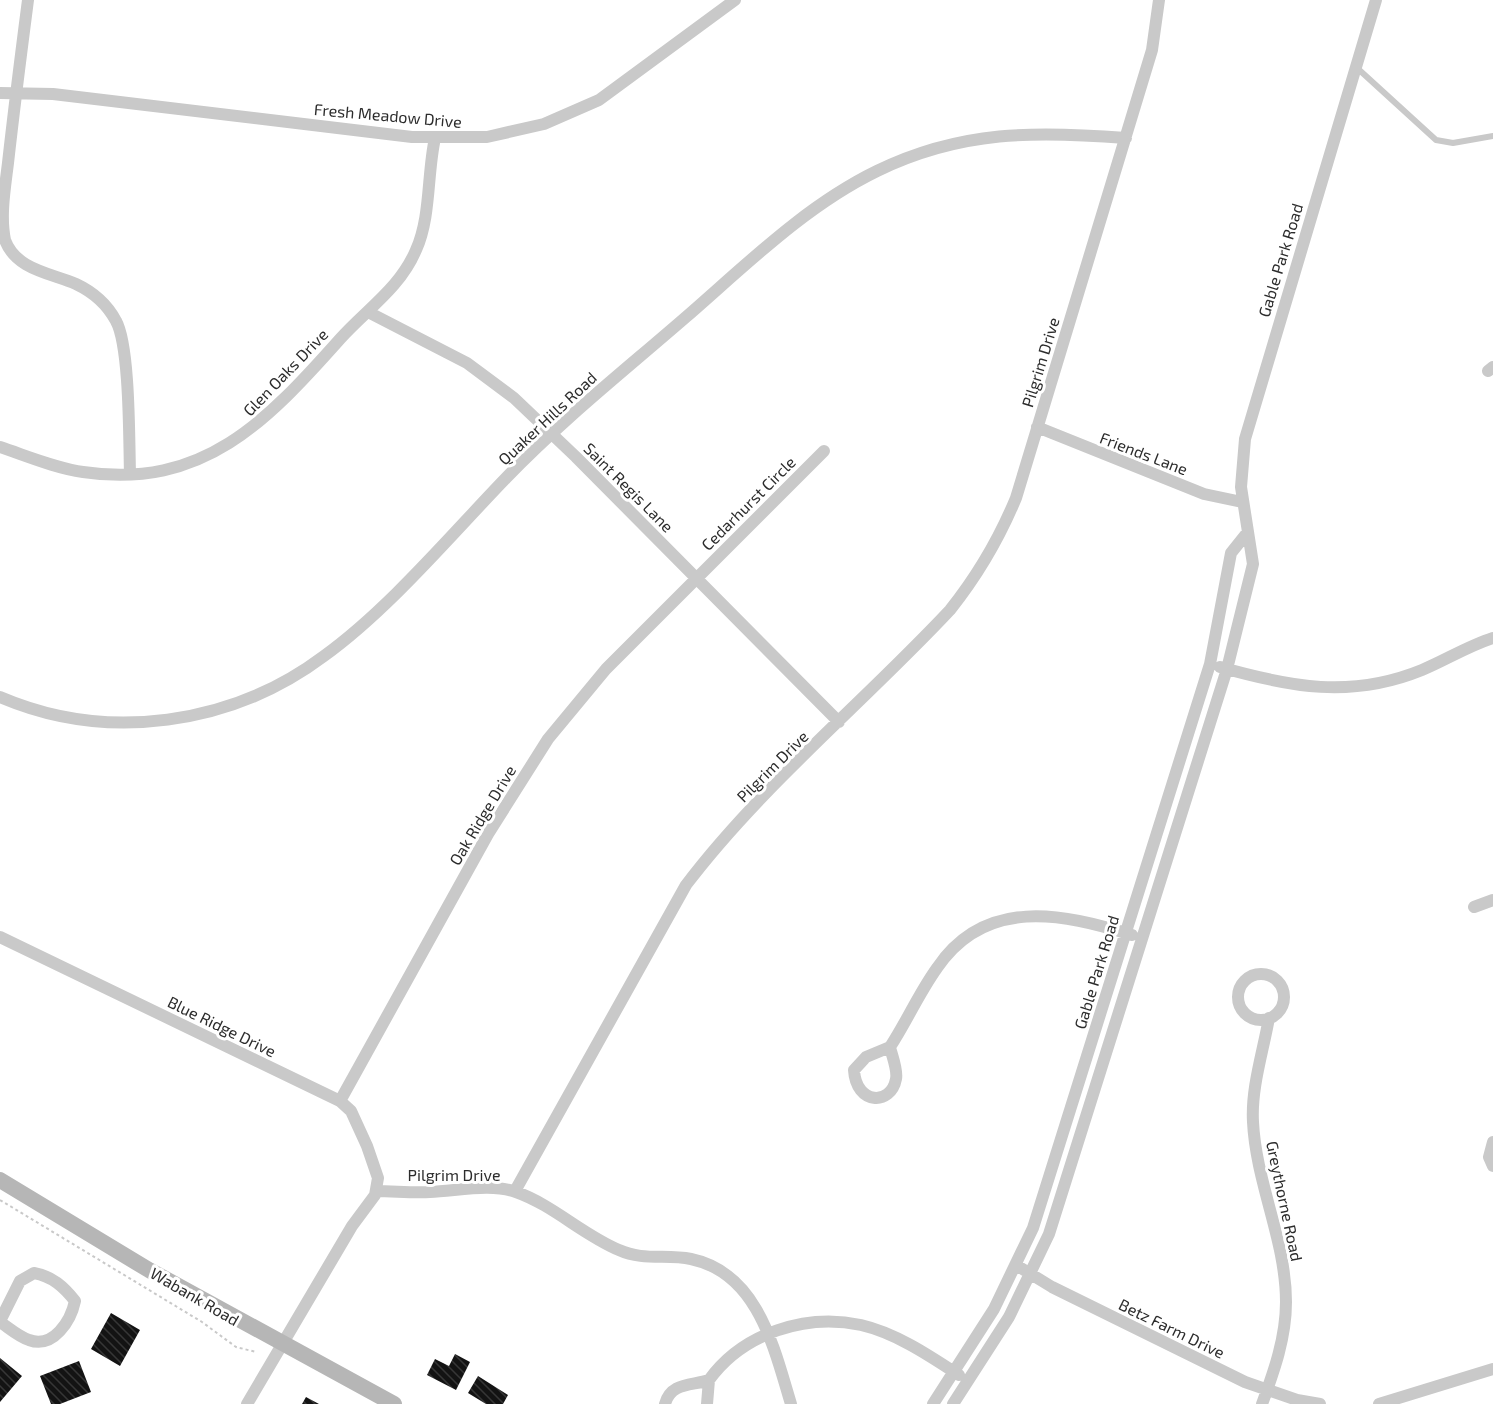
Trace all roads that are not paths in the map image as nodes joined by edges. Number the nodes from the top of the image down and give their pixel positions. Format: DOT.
graph roads {
  1 [pos="28,0"];
  2 [pos="735,0"];
  3 [pos="1160,0"];
  4 [pos="1376,0"];
  5 [pos="1356,67"];
  6 [pos="16,92"];
  7 [pos="0,93"];
  8 [pos="1493,136"];
  9 [pos="435,138"];
  10 [pos="1126,138"];
  11 [pos="368,312"];
  12 [pos="1037,427"];
  13 [pos="551,434"];
  14 [pos="0,447"];
  15 [pos="824,451"];
  16 [pos="130,474"];
  17 [pos="1242,502"];
  18 [pos="1247,533"];
  19 [pos="696,578"];
  20 [pos="1493,638"];
  21 [pos="1210,664"];
  22 [pos="1227,669"];
  23 [pos="0,697"];
  24 [pos="839,722"];
  25 [pos="1493,900"];
  26 [pos="1474,907"];
  27 [pos="1126,933"];
  28 [pos="0,937"];
  29 [pos="1142,938"];
  30 [pos="1269,1018"];
  31 [pos="890,1047"];
  32 [pos="340,1101"];
  33 [pos="1493,1142"];
  34 [pos="1493,1166"];
  35 [pos="0,1180"];
  36 [pos="376,1191"];
  37 [pos="515,1191"];
  38 [pos="1016,1265"];
  39 [pos="1032,1272"];
  40 [pos="0,1322"];
  41 [pos="769,1333"];
  42 [pos="281,1345"];
  43 [pos="1493,1369"];
  44 [pos="953,1371"];
  45 [pos="710,1380"];
  46 [pos="967,1381"];
  47 [pos="1267,1389"];
  48 [pos="247,1404"];
  49 [pos="393,1404"];
  50 [pos="665,1404"];
  51 [pos="707,1404"];
  52 [pos="791,1404"];
  53 [pos="933,1404"];
  54 [pos="953,1404"];
  55 [pos="1262,1404"];
  56 [pos="1320,1404"];
  57 [pos="1380,1404"];
  1 -- 6 [label="street"];
  2 -- 9 [label="street, Fresh Meadow Drive"];
  3 -- 10 [label="street, Pilgrim Drive"];
  4 -- 5 [label="street, Gable Park Road"];
  5 -- 8 [label="lane"];
  5 -- 17 [label="street, Gable Park Road"];
  6 -- 7 [label="street, Fresh Meadow Drive"];
  6 -- 9 [label="street, Fresh Meadow Drive"];
  6 -- 16 [label="street"];
  9 -- 11 [label="street, Glen Oaks Drive"];
  10 -- 12 [label="street, Pilgrim Drive"];
  10 -- 13 [label="street, Quaker Hills Road"];
  11 -- 13 [label="street, Saint Regis Lane"];
  11 -- 16 [label="street, Glen Oaks Drive"];
  12 -- 17 [label="street, Friends Lane"];
  12 -- 24 [label="street, Pilgrim Drive"];
  13 -- 19 [label="street, Saint Regis Lane"];
  13 -- 23 [label="street, Quaker Hills Road"];
  14 -- 16 [label="street, Glen Oaks Drive"];
  15 -- 19 [label="street, Cedarhurst Circle"];
  17 -- 18 [label="street, Gable Park Road"];
  18 -- 21 [label="street, Gable Park Road"];
  18 -- 22 [label="street, Gable Park Road"];
  19 -- 24 [label="street, Saint Regis Lane"];
  19 -- 32 [label="street, Oak Ridge Drive"];
  20 -- 22 [label="street"];
  21 -- 22 [label="street"];
  21 -- 27 [label="street, Gable Park Road"];
  22 -- 29 [label="street, Gable Park Road"];
  24 -- 37 [label="street, Pilgrim Drive"];
  25 -- 26 [label="street"];
  27 -- 29 [label="street"];
  27 -- 31 [label="street"];
  27 -- 38 [label="street, Gable Park Road"];
  28 -- 32 [label="street, Blue Ridge Drive"];
  29 -- 39 [label="street, Gable Park Road"];
  30 -- 47 [label="street, Greythorne Road"];
  32 -- 36 [label="street, Blue Ridge Drive"];
  33 -- 34 [label="street"];
  35 -- 42 [label="street, Wabank Road"];
  36 -- 37 [label="street, Pilgrim Drive"];
  36 -- 42 [label="street"];
  37 -- 41 [label="street"];
  38 -- 39 [label="street, Betz Farm Drive"];
  38 -- 44 [label="street, Gable Park Road"];
  39 -- 46 [label="street, Gable Park Road"];
  39 -- 47 [label="street, Betz Farm Drive"];
  40 -- 40 [label="street"];
  41 -- 44 [label="street"];
  41 -- 45 [label="street"];
  41 -- 52 [label="street"];
  42 -- 48 [label="street"];
  42 -- 49 [label="street, Wabank Road"];
  43 -- 57 [label="street"];
  44 -- 46 [label="street"];
  44 -- 53 [label="street, Gable Park Road"];
  45 -- 50 [label="street"];
  45 -- 51 [label="street"];
  46 -- 54 [label="street, Gable Park Road"];
  47 -- 55 [label="street, Greythorne Road"];
  47 -- 56 [label="street, Betz Farm Drive"];
}
